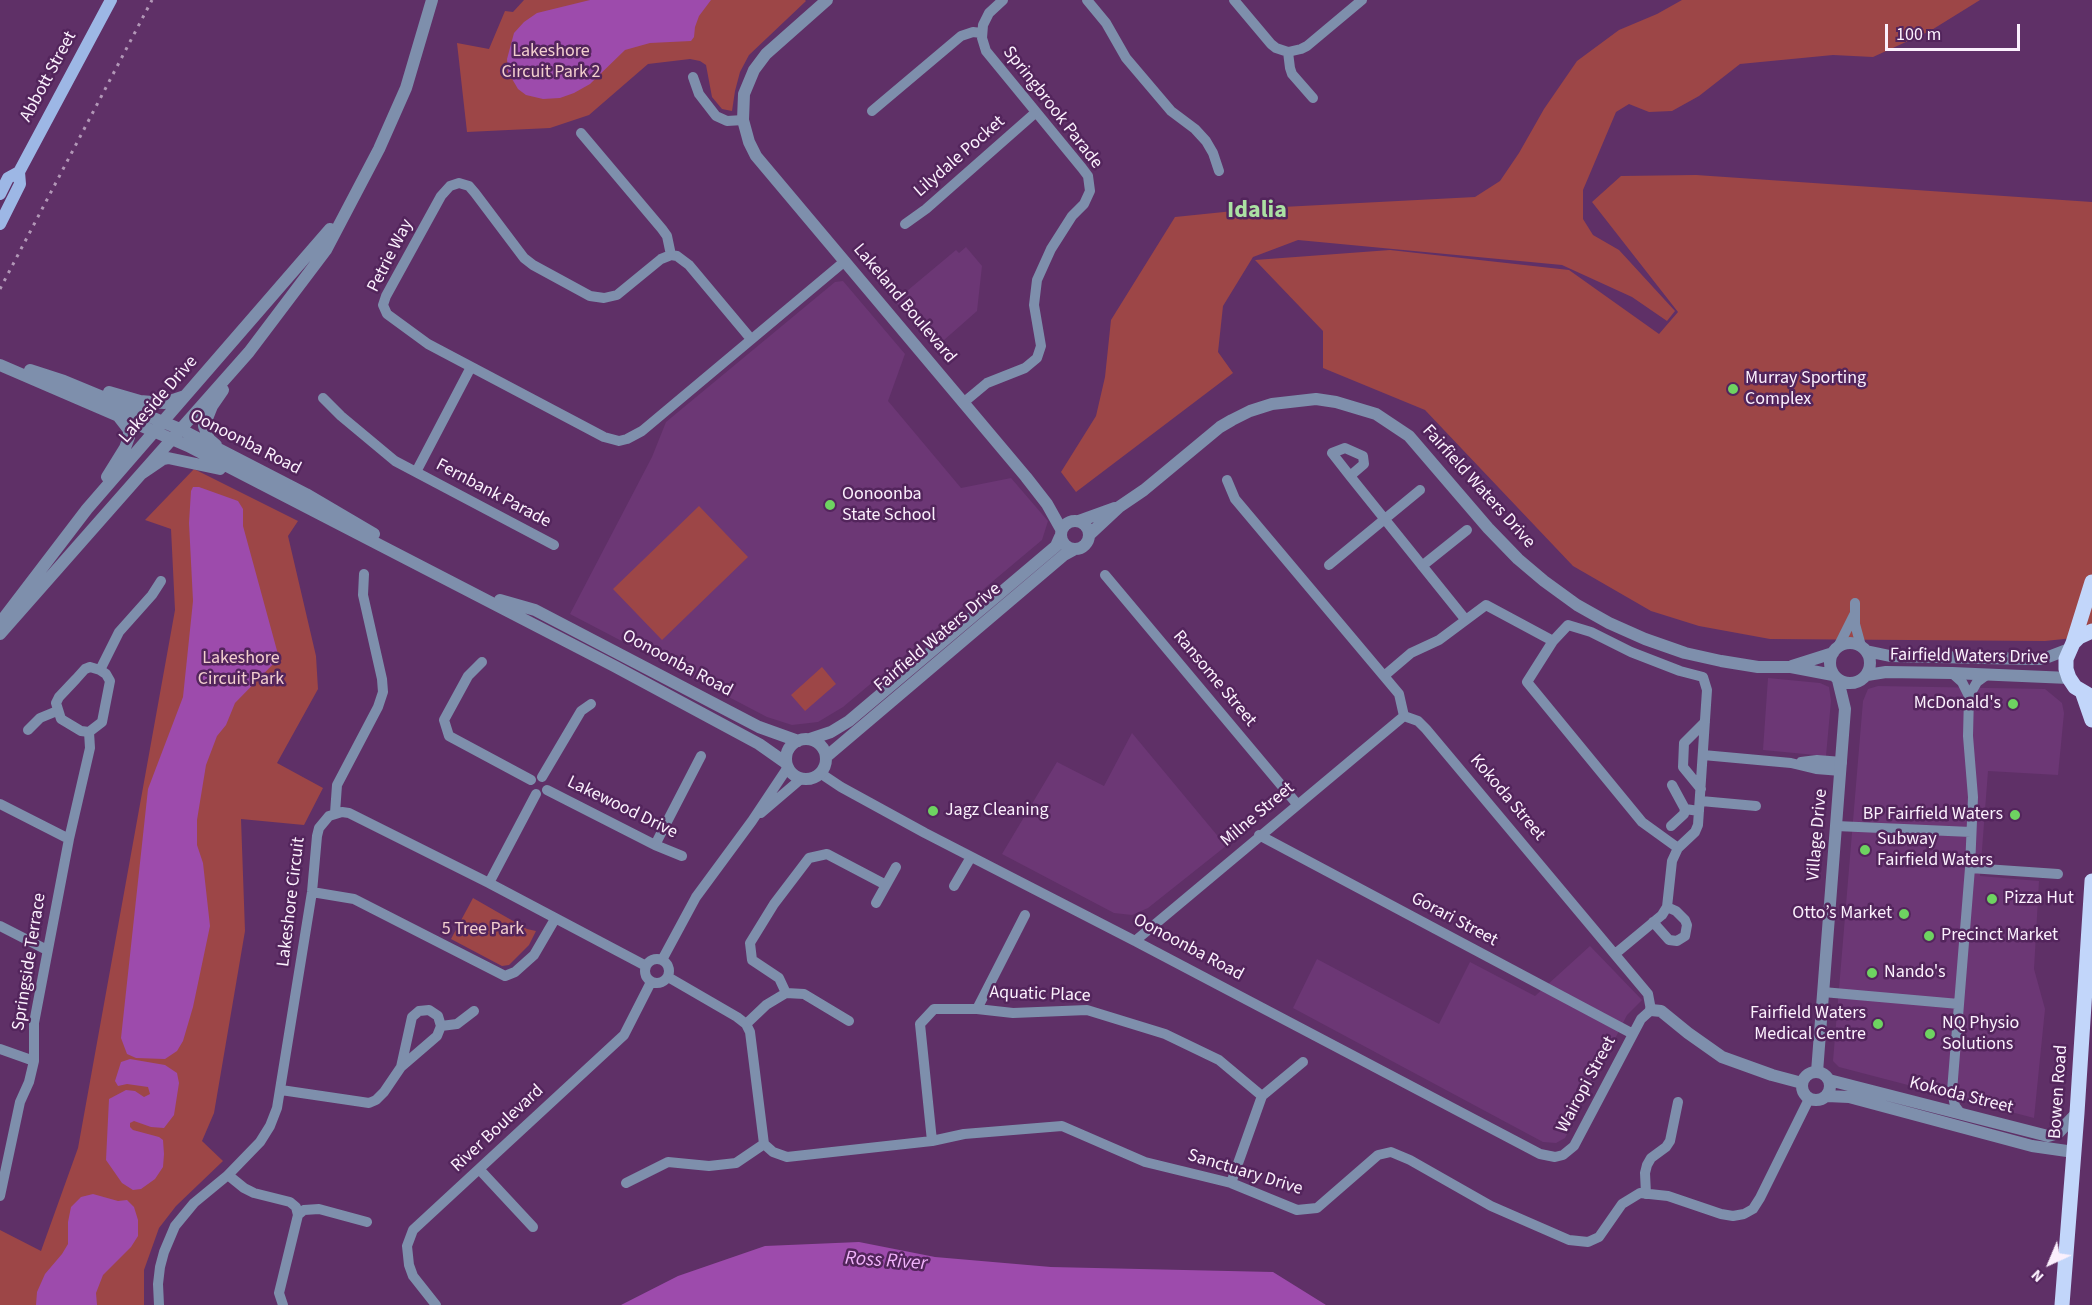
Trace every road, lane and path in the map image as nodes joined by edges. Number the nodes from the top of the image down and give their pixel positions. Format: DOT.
graph roads {
  1 [pos="111,0"];
  2 [pos="432,0"];
  3 [pos="828,0"];
  4 [pos="1004,0"];
  5 [pos="1087,0"];
  6 [pos="1234,0"];
  7 [pos="1362,0"];
  8 [pos="981,33"];
  9 [pos="1288,52"];
  10 [pos="693,77"];
  11 [pos="1313,98"];
  12 [pos="872,111"];
  13 [pos="1035,113"];
  14 [pos="743,120"];
  15 [pos="581,133"];
  16 [pos="1219,171"];
  17 [pos="19,172"];
  18 [pos="0,194"];
  19 [pos="349,204"];
  20 [pos="0,224"];
  21 [pos="905,224"];
  22 [pos="671,255"];
  23 [pos="844,261"];
  24 [pos="751,339"];
  25 [pos="249,352"];
  26 [pos="0,359"];
  27 [pos="0,365"];
  28 [pos="471,367"];
  29 [pos="64,381"];
  30 [pos="188,394"];
  31 [pos="323,398"];
  32 [pos="963,402"];
  33 [pos="115,413"];
  34 [pos="159,427"];
  35 [pos="176,434"];
  36 [pos="225,452"];
  37 [pos="416,472"];
  38 [pos="141,474"];
  39 [pos="1350,476"];
  40 [pos="1227,480"];
  41 [pos="261,484"];
  42 [pos="1420,490"];
  43 [pos="1047,504"];
  44 [pos="1119,507"];
  45 [pos="87,509"];
  46 [pos="1385,519"];
  47 [pos="1075,521"];
  48 [pos="1467,530"];
  49 [pos="1061,533"];
  50 [pos="1089,535"];
  51 [pos="554,545"];
  52 [pos="1075,549"];
  53 [pos="1329,565"];
  54 [pos="1422,566"];
  55 [pos="428,568"];
  56 [pos="364,573"];
  57 [pos="1105,575"];
  58 [pos="161,581"];
  59 [pos="2092,582"];
  60 [pos="473,592"];
  61 [pos="1465,619"];
  62 [pos="0,623"];
  63 [pos="2092,631"];
  64 [pos="0,634"];
  65 [pos="1553,641"];
  66 [pos="2071,646"];
  67 [pos="1864,649"];
  68 [pos="1836,650"];
  69 [pos="482,662"];
  70 [pos="1791,667"];
  71 [pos="100,670"];
  72 [pos="1952,672"];
  73 [pos="1988,674"];
  74 [pos="1384,676"];
  75 [pos="1836,678"];
  76 [pos="2069,678"];
  77 [pos="1862,679"];
  78 [pos="2088,695"];
  79 [pos="1969,696"];
  80 [pos="591,704"];
  81 [pos="1845,709"];
  82 [pos="57,711"];
  83 [pos="1404,716"];
  84 [pos="2092,720"];
  85 [pos="1705,722"];
  86 [pos="28,730"];
  87 [pos="89,732"];
  88 [pos="804,740"];
  89 [pos="1703,755"];
  90 [pos="701,756"];
  91 [pos="826,757"];
  92 [pos="787,765"];
  93 [pos="1842,767"];
  94 [pos="820,773"];
  95 [pos="802,778"];
  96 [pos="537,779"];
  97 [pos="1672,785"];
  98 [pos="1701,789"];
  99 [pos="548,790"];
  100 [pos="536,794"];
  101 [pos="0,804"];
  102 [pos="1297,804"];
  103 [pos="1700,806"];
  104 [pos="1756,806"];
  105 [pos="1685,809"];
  106 [pos="335,813"];
  107 [pos="752,821"];
  108 [pos="1671,826"];
  109 [pos="1836,826"];
  110 [pos="1971,832"];
  111 [pos="1259,835"];
  112 [pos="69,839"];
  113 [pos="655,845"];
  114 [pos="1678,848"];
  115 [pos="682,856"];
  116 [pos="971,857"];
  117 [pos="896,867"];
  118 [pos="1970,868"];
  119 [pos="2058,874"];
  120 [pos="2092,881"];
  121 [pos="489,883"];
  122 [pos="886,885"];
  123 [pos="954,886"];
  124 [pos="312,892"];
  125 [pos="876,903"];
  126 [pos="1667,908"];
  127 [pos="1025,915"];
  128 [pos="555,919"];
  129 [pos="1653,922"];
  130 [pos="0,926"];
  131 [pos="1135,941"];
  132 [pos="47,950"];
  133 [pos="1615,954"];
  134 [pos="662,960"];
  135 [pos="646,966"];
  136 [pos="668,977"];
  137 [pos="651,982"];
  138 [pos="1823,992"];
  139 [pos="786,993"];
  140 [pos="1959,1004"];
  141 [pos="977,1009"];
  142 [pos="1651,1010"];
  143 [pos="474,1011"];
  144 [pos="849,1021"];
  145 [pos="746,1024"];
  146 [pos="441,1026"];
  147 [pos="1633,1034"];
  148 [pos="0,1049"];
  149 [pos="34,1062"];
  150 [pos="1303,1062"];
  151 [pos="401,1067"];
  152 [pos="1817,1072"];
  153 [pos="1829,1080"];
  154 [pos="1802,1083"];
  155 [pos="282,1090"];
  156 [pos="1952,1091"];
  157 [pos="1262,1096"];
  158 [pos="1827,1096"];
  159 [pos="1809,1099"];
  160 [pos="1906,1101"];
  161 [pos="1678,1102"];
  162 [pos="2078,1113"];
  163 [pos="1961,1114"];
  164 [pos="1931,1120"];
  165 [pos="932,1142"];
  166 [pos="764,1144"];
  167 [pos="2074,1152"];
  168 [pos="1540,1154"];
  169 [pos="479,1169"];
  170 [pos="2,1171"];
  171 [pos="228,1175"];
  172 [pos="626,1183"];
  173 [pos="1231,1183"];
  174 [pos="1646,1194"];
  175 [pos="0,1196"];
  176 [pos="298,1215"];
  177 [pos="367,1222"];
  178 [pos="532,1227"];
  179 [pos="159,1305"];
  180 [pos="283,1305"];
  181 [pos="436,1305"];
  182 [pos="2062,1305"];
  1 -- 17 [label="main road, Abbott Street"];
  2 -- 19 [label="street, Lakeside Drive"];
  3 -- 14 [label="street, Lakeland Boulevard"];
  4 -- 8 [label="street"];
  5 -- 16 [label="street"];
  6 -- 9 [label="street"];
  7 -- 9 [label="street"];
  8 -- 12 [label="street"];
  8 -- 13 [label="street, Springbrook Parade"];
  9 -- 11 [label="street"];
  10 -- 14 [label="street"];
  13 -- 21 [label="street, Lilydale Pocket"];
  13 -- 32 [label="street, Springbrook Parade"];
  14 -- 23 [label="street, Lakeland Boulevard"];
  15 -- 22 [label="street"];
  17 -- 18 [label="main road, Abbott Street"];
  17 -- 20 [label="main road, Abbott Street"];
  19 -- 25 [label="street, Lakeside Drive"];
  19 -- 30 [label="street, Lakeside Drive"];
  22 -- 24 [label="street"];
  22 -- 28 [label="street, Petrie Way"];
  23 -- 24 [label="street, Petrie Way"];
  23 -- 32 [label="street, Lakeland Boulevard"];
  24 -- 28 [label="street, Petrie Way"];
  25 -- 35 [label="street, Lakeside Drive"];
  25 -- 36 [label="street"];
  26 -- 29 [label="street, Oonoonba Road"];
  27 -- 33 [label="street, Oonoonba Road"];
  28 -- 37 [label="street, Fernbank Parade"];
  29 -- 30 [label="street"];
  29 -- 34 [label="street, Oonoonba Road"];
  30 -- 34 [label="street, Lakeside Drive"];
  31 -- 37 [label="street, Fernbank Parade"];
  32 -- 43 [label="street, Lakeland Boulevard"];
  33 -- 34 [label="street, Oonoonba Road"];
  33 -- 45 [label="street"];
  34 -- 35 [label="street, Oonoonba Road"];
  34 -- 45 [label="street, Lakeside Drive"];
  35 -- 36 [label="street, Oonoonba Road"];
  35 -- 38 [label="street, Lakeside Drive"];
  35 -- 41 [label="street, Oonoonba Road"];
  36 -- 55 [label="street, Oonoonba Road"];
  37 -- 51 [label="street, Fernbank Parade"];
  38 -- 41 [label="street, Lakeside Drive"];
  38 -- 64 [label="street, Lakeside Drive"];
  39 -- 46 [label="street"];
  40 -- 74 [label="street"];
  41 -- 55 [label="street, Oonoonba Road"];
  42 -- 46 [label="street"];
  43 -- 47 [label="street, Lakeland Boulevard"];
  43 -- 49 [label="street, Lakeland Boulevard"];
  44 -- 47 [label="street, Fairfield Waters Drive"];
  44 -- 50 [label="street, Fairfield Waters Drive"];
  44 -- 70 [label="street, Fairfield Waters Drive"];
  45 -- 62 [label="street, Lakeside Drive"];
  46 -- 53 [label="street"];
  46 -- 54 [label="street"];
  47 -- 49 [label="street"];
  47 -- 50 [label="street"];
  48 -- 54 [label="street"];
  49 -- 52 [label="street"];
  49 -- 88 [label="street, Fairfield Waters Drive"];
  50 -- 52 [label="street"];
  52 -- 91 [label="street, Fairfield Waters Drive"];
  54 -- 61 [label="street"];
  55 -- 60 [label="street, Oonoonba Road"];
  56 -- 106 [label="street"];
  57 -- 102 [label="street, Ransome Street"];
  58 -- 71 [label="street"];
  59 -- 66 [label="main road"];
  60 -- 88 [label="street, Oonoonba Road"];
  60 -- 92 [label="street, Oonoonba Road"];
  61 -- 65 [label="street"];
  61 -- 74 [label="street"];
  63 -- 66 [label="main road"];
  65 -- 85 [label="street"];
  65 -- 114 [label="street"];
  66 -- 67 [label="street, Fairfield Waters Drive"];
  66 -- 76 [label="main road"];
  67 -- 68 [label="street"];
  67 -- 68 [label="street"];
  67 -- 77 [label="street"];
  68 -- 70 [label="street, Fairfield Waters Drive"];
  68 -- 75 [label="street"];
  69 -- 96 [label="street"];
  70 -- 75 [label="street, Fairfield Waters Drive"];
  71 -- 82 [label="street"];
  71 -- 87 [label="street"];
  72 -- 73 [label="street, Fairfield Waters Drive"];
  72 -- 77 [label="street, Fairfield Waters Drive"];
  72 -- 79 [label="street"];
  73 -- 76 [label="street, Fairfield Waters Drive"];
  73 -- 79 [label="street"];
  74 -- 83 [label="street"];
  75 -- 77 [label="street"];
  75 -- 81 [label="street, Village Drive"];
  76 -- 78 [label="main road"];
  77 -- 81 [label="street, Village Drive"];
  78 -- 84 [label="main road"];
  79 -- 110 [label="street"];
  80 -- 96 [label="street"];
  81 -- 93 [label="street, Village Drive"];
  82 -- 86 [label="street"];
  82 -- 87 [label="street"];
  83 -- 102 [label="street, Milne Street"];
  83 -- 133 [label="street, Kokoda Street"];
  85 -- 89 [label="street"];
  85 -- 98 [label="street"];
  87 -- 112 [label="street, Springside Terrace"];
  88 -- 91 [label="street"];
  88 -- 92 [label="street"];
  89 -- 93 [label="street"];
  89 -- 98 [label="street"];
  90 -- 113 [label="street"];
  91 -- 94 [label="street"];
  92 -- 95 [label="street"];
  92 -- 107 [label="street"];
  93 -- 109 [label="street, Village Drive"];
  94 -- 95 [label="street"];
  94 -- 116 [label="street, Oonoonba Road"];
  95 -- 107 [label="street"];
  96 -- 99 [label="street"];
  96 -- 100 [label="street"];
  97 -- 105 [label="street"];
  98 -- 103 [label="street"];
  99 -- 100 [label="street"];
  99 -- 113 [label="street, Lakewood Drive"];
  100 -- 121 [label="street"];
  101 -- 112 [label="street"];
  102 -- 111 [label="street, Milne Street"];
  103 -- 104 [label="street"];
  103 -- 105 [label="street"];
  103 -- 114 [label="street"];
  105 -- 108 [label="street"];
  106 -- 121 [label="street"];
  106 -- 124 [label="street, Lakeshore Circuit"];
  107 -- 134 [label="street"];
  109 -- 110 [label="street"];
  109 -- 138 [label="street, Village Drive"];
  110 -- 118 [label="street"];
  111 -- 131 [label="street, Milne Street"];
  111 -- 147 [label="street, Gorari Street"];
  112 -- 132 [label="street, Springside Terrace"];
  113 -- 115 [label="street, Lakewood Drive"];
  114 -- 126 [label="street"];
  116 -- 123 [label="street"];
  116 -- 131 [label="street, Oonoonba Road"];
  117 -- 122 [label="street"];
  118 -- 119 [label="street"];
  118 -- 140 [label="street"];
  120 -- 162 [label="main road, Bowen Road"];
  121 -- 128 [label="street"];
  122 -- 125 [label="street"];
  122 -- 139 [label="street"];
  124 -- 128 [label="street"];
  124 -- 155 [label="street, Lakeshore Circuit"];
  126 -- 129 [label="street"];
  126 -- 129 [label="street"];
  127 -- 141 [label="street"];
  128 -- 135 [label="street"];
  129 -- 133 [label="street"];
  130 -- 132 [label="street"];
  131 -- 168 [label="street, Oonoonba Road"];
  132 -- 149 [label="street, Springside Terrace"];
  133 -- 142 [label="street, Kokoda Street"];
  134 -- 135 [label="street"];
  134 -- 136 [label="street"];
  135 -- 137 [label="street"];
  136 -- 137 [label="street"];
  136 -- 145 [label="street"];
  137 -- 169 [label="street, River Boulevard"];
  138 -- 140 [label="street"];
  138 -- 152 [label="street, Village Drive"];
  139 -- 144 [label="street"];
  139 -- 145 [label="street"];
  140 -- 156 [label="street"];
  141 -- 157 [label="street, Aquatic Place"];
  141 -- 165 [label="street, Aquatic Place"];
  142 -- 147 [label="street, Wairopi Street"];
  142 -- 154 [label="street"];
  143 -- 146 [label="street"];
  145 -- 166 [label="street"];
  146 -- 151 [label="street"];
  146 -- 151 [label="street"];
  147 -- 168 [label="street, Wairopi Street"];
  148 -- 149 [label="street"];
  149 -- 170 [label="street, Springside Terrace"];
  150 -- 157 [label="street"];
  151 -- 155 [label="street"];
  152 -- 153 [label="street"];
  152 -- 154 [label="street"];
  153 -- 158 [label="street"];
  153 -- 160 [label="street, Kokoda Street"];
  154 -- 159 [label="street"];
  155 -- 171 [label="street, Lakeshore Circuit"];
  156 -- 160 [label="street"];
  156 -- 163 [label="street"];
  157 -- 173 [label="street"];
  158 -- 159 [label="street"];
  158 -- 164 [label="street, Kokoda Street"];
  159 -- 174 [label="street"];
  160 -- 163 [label="street, Kokoda Street"];
  160 -- 164 [label="street"];
  161 -- 174 [label="street"];
  162 -- 163 [label="street, Kokoda Street"];
  162 -- 167 [label="main road, Bowen Road"];
  164 -- 167 [label="street, Kokoda Street"];
  165 -- 166 [label="street, Sanctuary Drive"];
  165 -- 173 [label="street, Sanctuary Drive"];
  166 -- 172 [label="street"];
  167 -- 182 [label="main road, Bowen Road"];
  169 -- 178 [label="street"];
  169 -- 181 [label="street, River Boulevard"];
  170 -- 175 [label="street, Springside Terrace"];
  171 -- 176 [label="street"];
  171 -- 179 [label="street, Lakeshore Circuit"];
  173 -- 174 [label="street, Sanctuary Drive"];
  176 -- 177 [label="street"];
  176 -- 180 [label="street"];
}
